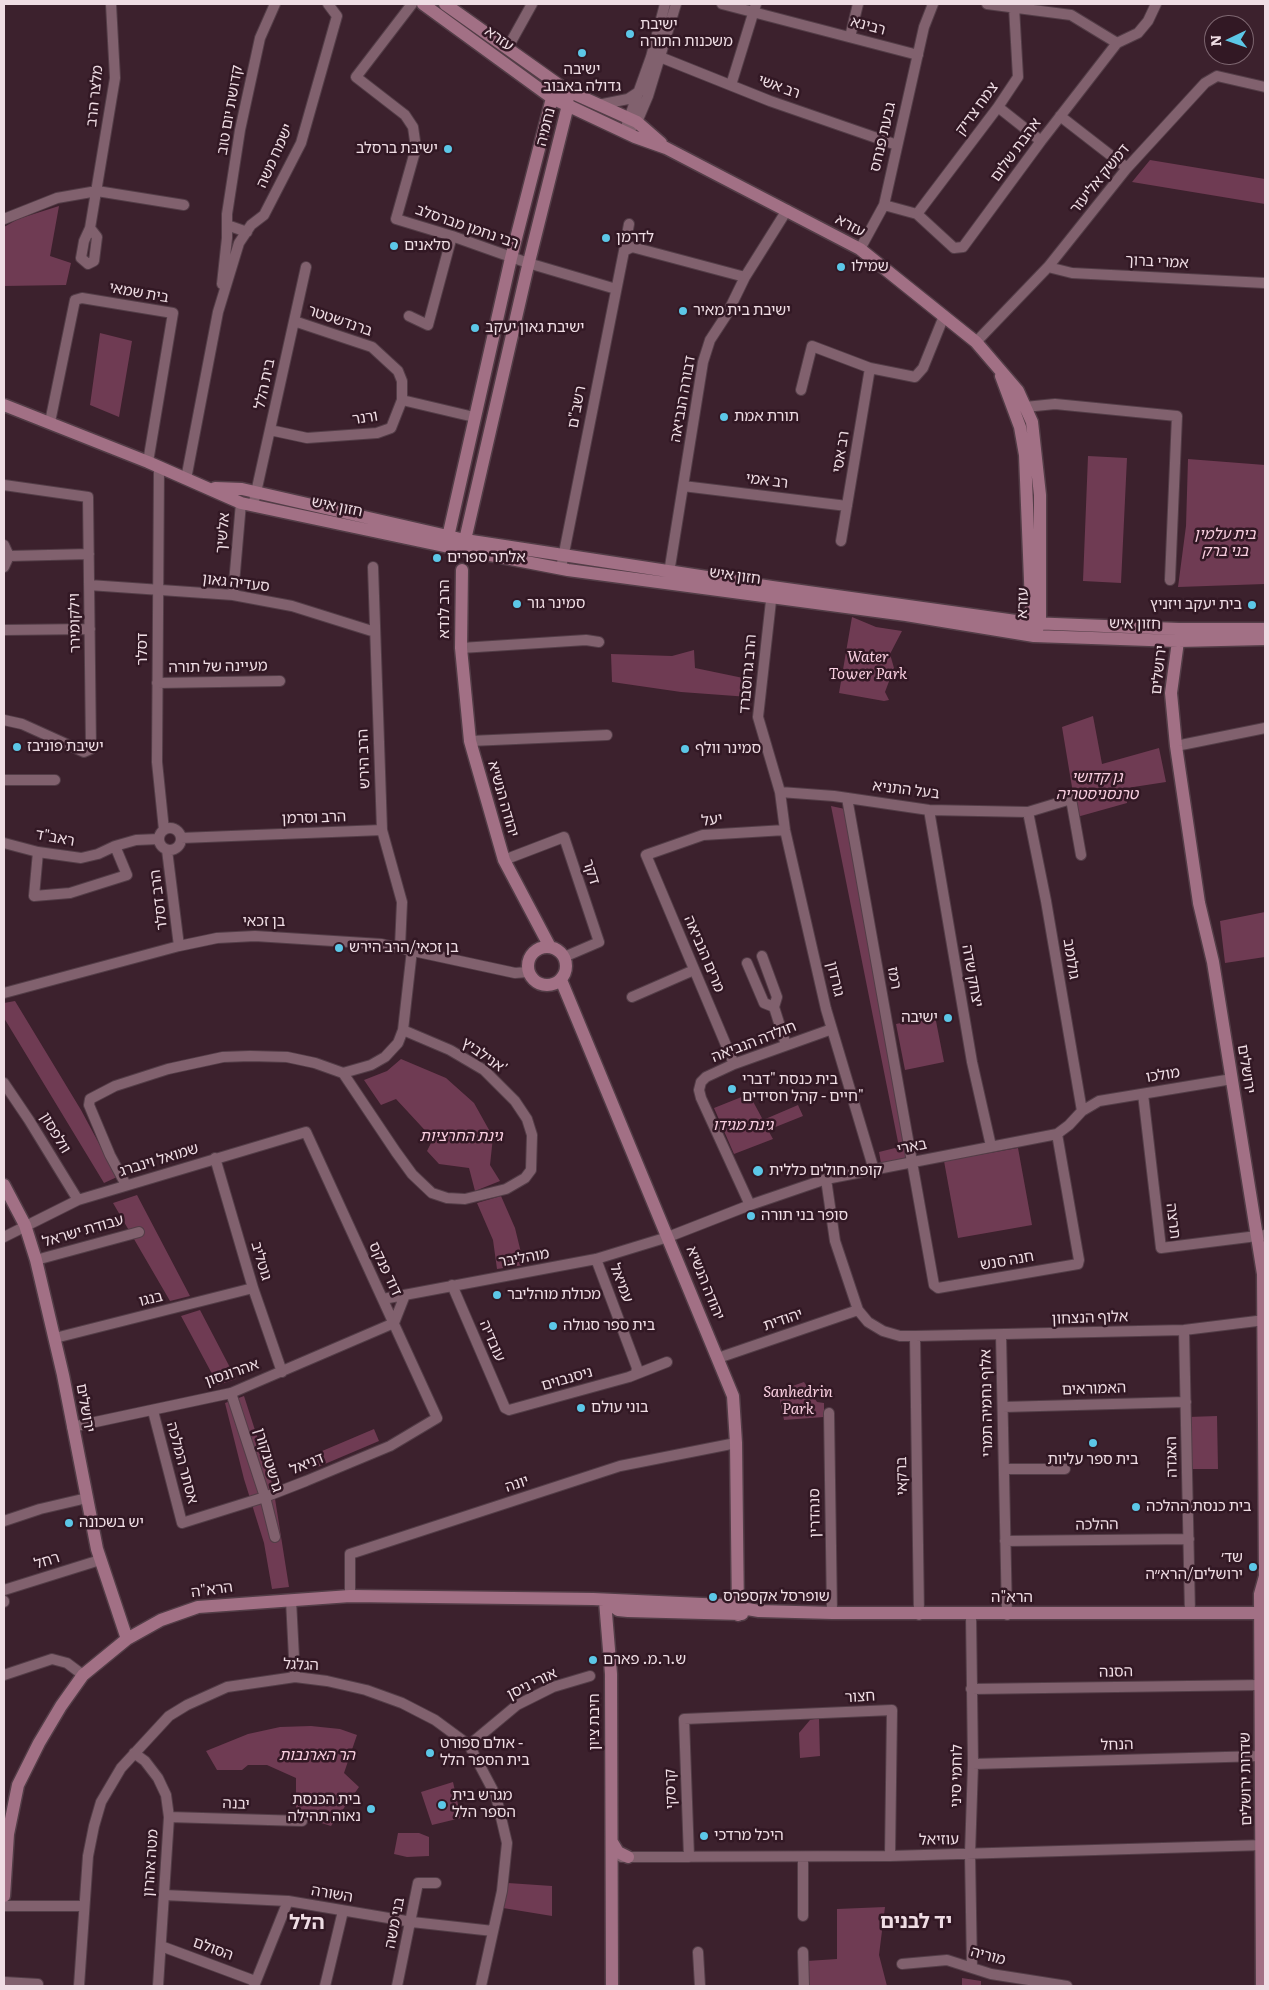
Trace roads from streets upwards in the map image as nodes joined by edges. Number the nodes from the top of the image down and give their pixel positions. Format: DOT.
graph roads {
  1 [pos="111,4"];
  2 [pos="275,4"];
  3 [pos="328,4"];
  4 [pos="412,4"];
  5 [pos="423,4"];
  6 [pos="445,4"];
  7 [pos="532,4"];
  8 [pos="665,4"];
  9 [pos="676,4"];
  10 [pos="722,4"];
  11 [pos="858,4"];
  12 [pos="933,4"];
  13 [pos="988,4"];
  14 [pos="1156,4"];
  15 [pos="1014,7"];
  16 [pos="755,8"];
  17 [pos="850,36"];
  18 [pos="1117,43"];
  19 [pos="507,49"];
  20 [pos="918,55"];
  21 [pos="656,57"];
  22 [pos="731,85"];
  23 [pos="1265,87"];
  24 [pos="566,90"];
  25 [pos="640,90"];
  26 [pos="552,98"];
  27 [pos="568,105"];
  28 [pos="998,107"];
  29 [pos="591,109"];
  30 [pos="1060,116"];
  31 [pos="633,120"];
  32 [pos="563,126"];
  33 [pos="626,133"];
  34 [pos="1041,141"];
  35 [pos="897,145"];
  36 [pos="666,148"];
  37 [pos="1127,168"];
  38 [pos="97,191"];
  39 [pos="184,204"];
  40 [pos="884,205"];
  41 [pos="787,210"];
  42 [pos="917,214"];
  43 [pos="4,219"];
  44 [pos="629,224"];
  45 [pos="227,225"];
  46 [pos="90,228"];
  47 [pos="247,232"];
  48 [pos="452,236"];
  49 [pos="860,249"];
  50 [pos="624,251"];
  51 [pos="511,258"];
  52 [pos="528,263"];
  53 [pos="306,267"];
  54 [pos="1048,267"];
  55 [pos="745,277"];
  56 [pos="1265,283"];
  57 [pos="616,289"];
  58 [pos="218,312"];
  59 [pos="409,316"];
  60 [pos="944,316"];
  61 [pos="294,321"];
  62 [pos="976,342"];
  63 [pos="997,365"];
  64 [pos="870,368"];
  65 [pos="801,390"];
  66 [pos="402,400"];
  67 [pos="4,406"];
  68 [pos="1025,406"];
  69 [pos="474,417"];
  70 [pos="50,422"];
  71 [pos="270,430"];
  72 [pos="148,462"];
  73 [pos="159,468"];
  74 [pos="186,479"];
  75 [pos="4,484"];
  76 [pos="683,486"];
  77 [pos="208,488"];
  78 [pos="256,492"];
  79 [pos="247,505"];
  80 [pos="848,506"];
  81 [pos="448,537"];
  82 [pos="841,541"];
  83 [pos="4,545"];
  84 [pos="462,545"];
  85 [pos="89,554"];
  86 [pos="9,556"];
  87 [pos="562,562"];
  88 [pos="4,567"];
  89 [pos="373,567"];
  90 [pos="462,570"];
  91 [pos="669,570"];
  92 [pos="1170,580"];
  93 [pos="667,583"];
  94 [pos="89,585"];
  95 [pos="158,590"];
  96 [pos="772,592"];
  97 [pos="233,596"];
  98 [pos="1035,623"];
  99 [pos="90,629"];
  100 [pos="1265,629"];
  101 [pos="4,630"];
  102 [pos="375,632"];
  103 [pos="1179,635"];
  104 [pos="1034,636"];
  105 [pos="1265,639"];
  106 [pos="599,642"];
  107 [pos="461,648"];
  108 [pos="280,680"];
  109 [pos="157,683"];
  110 [pos="4,720"];
  111 [pos="1265,730"];
  112 [pos="607,734"];
  113 [pos="470,741"];
  114 [pos="1176,746"];
  115 [pos="4,780"];
  116 [pos="56,780"];
  117 [pos="780,792"];
  118 [pos="847,798"];
  119 [pos="929,810"];
  120 [pos="1028,812"];
  121 [pos="382,830"];
  122 [pos="785,830"];
  123 [pos="161,834"];
  124 [pos="181,838"];
  125 [pos="4,843"];
  126 [pos="115,846"];
  127 [pos="167,850"];
  128 [pos="38,852"];
  129 [pos="646,855"];
  130 [pos="1081,855"];
  131 [pos="504,860"];
  132 [pos="179,946"];
  133 [pos="400,947"];
  134 [pos="550,947"];
  135 [pos="412,950"];
  136 [pos="762,956"];
  137 [pos="564,957"];
  138 [pos="747,963"];
  139 [pos="694,970"];
  140 [pos="528,972"];
  141 [pos="561,980"];
  142 [pos="4,993"];
  143 [pos="632,997"];
  144 [pos="774,1007"];
  145 [pos="832,1029"];
  146 [pos="403,1030"];
  147 [pos="786,1045"];
  148 [pos="734,1064"];
  149 [pos="343,1073"];
  150 [pos="1232,1079"];
  151 [pos="4,1084"];
  152 [pos="1143,1094"];
  153 [pos="1082,1111"];
  154 [pos="306,1132"];
  155 [pos="1057,1134"];
  156 [pos="991,1146"];
  157 [pos="215,1158"];
  158 [pos="912,1162"];
  159 [pos="874,1170"];
  160 [pos="826,1179"];
  161 [pos="4,1185"];
  162 [pos="126,1185"];
  163 [pos="78,1200"];
  164 [pos="750,1205"];
  165 [pos="25,1225"];
  166 [pos="139,1232"];
  167 [pos="4,1237"];
  168 [pos="668,1237"];
  169 [pos="1262,1241"];
  170 [pos="596,1259"];
  171 [pos="36,1260"];
  172 [pos="1264,1262"];
  173 [pos="452,1285"];
  174 [pos="253,1288"];
  175 [pos="404,1295"];
  176 [pos="383,1299"];
  177 [pos="858,1310"];
  178 [pos="1265,1320"];
  179 [pos="394,1323"];
  180 [pos="1184,1330"];
  181 [pos="915,1336"];
  182 [pos="1001,1336"];
  183 [pos="55,1338"];
  184 [pos="718,1358"];
  185 [pos="667,1362"];
  186 [pos="282,1372"];
  187 [pos="636,1373"];
  188 [pos="231,1393"];
  189 [pos="1186,1402"];
  190 [pos="1003,1407"];
  191 [pos="505,1408"];
  192 [pos="153,1410"];
  193 [pos="829,1413"];
  194 [pos="437,1418"];
  195 [pos="72,1428"];
  196 [pos="736,1443"];
  197 [pos="1265,1449"];
  198 [pos="1004,1469"];
  199 [pos="1065,1469"];
  200 [pos="86,1498"];
  201 [pos="265,1498"];
  202 [pos="4,1521"];
  203 [pos="182,1523"];
  204 [pos="275,1537"];
  205 [pos="1189,1539"];
  206 [pos="1265,1539"];
  207 [pos="1005,1541"];
  208 [pos="100,1560"];
  209 [pos="1265,1577"];
  210 [pos="4,1590"];
  211 [pos="738,1594"];
  212 [pos="350,1596"];
  213 [pos="291,1600"];
  214 [pos="605,1601"];
  215 [pos="724,1605"];
  216 [pos="618,1610"];
  217 [pos="739,1611"];
  218 [pos="1263,1612"];
  219 [pos="832,1614"];
  220 [pos="1190,1614"];
  221 [pos="919,1615"];
  222 [pos="970,1615"];
  223 [pos="1007,1615"];
  224 [pos="607,1627"];
  225 [pos="127,1639"];
  226 [pos="4,1675"];
  227 [pos="84,1675"];
  228 [pos="590,1676"];
  229 [pos="295,1677"];
  230 [pos="1261,1685"];
  231 [pos="971,1689"];
  232 [pos="684,1719"];
  233 [pos="469,1745"];
  234 [pos="134,1753"];
  235 [pos="1262,1756"];
  236 [pos="973,1764"];
  237 [pos="169,1817"];
  238 [pos="302,1821"];
  239 [pos="612,1842"];
  240 [pos="1264,1845"];
  241 [pos="970,1854"];
  242 [pos="890,1856"];
  243 [pos="628,1857"];
  244 [pos="689,1857"];
  245 [pos="803,1857"];
  246 [pos="612,1858"];
  247 [pos="436,1883"];
  248 [pos="164,1895"];
  249 [pos="4,1896"];
  250 [pos="288,1901"];
  251 [pos="4,1906"];
  252 [pos="84,1906"];
  253 [pos="343,1911"];
  254 [pos="803,1916"];
  255 [pos="412,1922"];
  256 [pos="493,1931"];
  257 [pos="161,1946"];
  258 [pos="698,1952"];
  259 [pos="803,1952"];
  260 [pos="902,1964"];
  261 [pos="972,1968"];
  262 [pos="4,1982"];
  263 [pos="38,1984"];
  264 [pos="254,1984"];
  265 [pos="78,1986"];
  266 [pos="158,1986"];
  267 [pos="324,1986"];
  268 [pos="397,1986"];
  269 [pos="482,1986"];
  270 [pos="612,1986"];
  271 [pos="700,1986"];
  272 [pos="804,1986"];
  273 [pos="1067,1986"];
  274 [pos="1262,1986"];
  1 -- 38 [label="street, מלצר הרב"];
  2 -- 45 [label="street, קדושת יום טוב"];
  3 -- 47 [label="street, ישמח משה"];
  4 -- 48 [label="street, רבי נחמן מברסלב"];
  5 -- 26 [label="street, עזרא"];
  6 -- 19 [label="street, עזרא"];
  7 -- 19 [label="street"];
  8 -- 21 [label="street"];
  9 -- 21 [label="street"];
  10 -- 16 [label="street, רבינא"];
  11 -- 17 [label="street"];
  12 -- 20 [label="street, גבעת פנחס"];
  13 -- 15 [label="street"];
  14 -- 18 [label="street, אהבת שלום"];
  15 -- 18 [label="street"];
  15 -- 28 [label="street, צמח צדיק"];
  16 -- 17 [label="street, רבינא"];
  16 -- 22 [label="street"];
  17 -- 20 [label="street, רבינא"];
  18 -- 30 [label="street, אהבת שלום"];
  19 -- 24 [label="street, עזרא"];
  20 -- 35 [label="street, גבעת פנחס"];
  21 -- 22 [label="street, רב אשי"];
  21 -- 25 [label="street"];
  21 -- 31 [label="street"];
  22 -- 35 [label="street, רב אשי"];
  23 -- 37 [label="street, דמשק אליעזר"];
  24 -- 26 [label="street, נחמיה"];
  24 -- 27 [label="street, נחמיה"];
  24 -- 29 [label="street, עזרא"];
  25 -- 29 [label="street"];
  25 -- 31 [label="street"];
  26 -- 27 [label="street, עזרא"];
  26 -- 51 [label="street, נחמיה"];
  27 -- 29 [label="street, עזרא"];
  27 -- 32 [label="street, נחמיה"];
  28 -- 34 [label="street"];
  28 -- 42 [label="street, צמח צדיק"];
  29 -- 31 [label="street, עזרא"];
  29 -- 32 [label="street"];
  29 -- 33 [label="street, עזרא"];
  30 -- 34 [label="street, אהבת שלום"];
  30 -- 37 [label="street"];
  31 -- 33 [label="street"];
  31 -- 36 [label="street, עזרא"];
  32 -- 52 [label="street, נחמיה"];
  33 -- 36 [label="street, עזרא"];
  34 -- 42 [label="street, אהבת שלום"];
  35 -- 40 [label="street, גבעת פנחס"];
  36 -- 41 [label="street, עזרא"];
  37 -- 54 [label="street, דמשק אליעזר"];
  38 -- 39 [label="street"];
  38 -- 43 [label="street"];
  38 -- 46 [label="street, מלצר הרב"];
  40 -- 42 [label="street, אהבת שלום"];
  40 -- 49 [label="street, גבעת פנחס"];
  41 -- 49 [label="street, עזרא"];
  41 -- 55 [label="street, דבורה הנביאה"];
  44 -- 50 [label="street, רשב\"ם"];
  45 -- 47 [label="street"];
  45 -- 58 [label="street, ישמח משה"];
  47 -- 58 [label="street, ישמח משה"];
  48 -- 51 [label="street, רבי נחמן מברסלב"];
  48 -- 59 [label="street"];
  49 -- 60 [label="street, עזרא"];
  50 -- 55 [label="street"];
  50 -- 57 [label="street, רשב\"ם"];
  51 -- 52 [label="street, רבי נחמן מברסלב"];
  51 -- 69 [label="street, נחמיה"];
  52 -- 57 [label="street, רבי נחמן מברסלב"];
  52 -- 84 [label="street, נחמיה"];
  53 -- 61 [label="street, בית הלל"];
  54 -- 56 [label="street, אמרי ברוך"];
  54 -- 62 [label="street, דמשק אליעזר"];
  55 -- 76 [label="street, דבורה הנביאה"];
  57 -- 87 [label="street, רשב\"ם"];
  58 -- 74 [label="street, ישמח משה"];
  60 -- 62 [label="street, עזרא"];
  60 -- 64 [label="street"];
  61 -- 66 [label="street, ברנדשטטר"];
  61 -- 71 [label="street, בית הלל"];
  62 -- 63 [label="street, עזרא"];
  63 -- 68 [label="street, עזרא"];
  63 -- 98 [label="street, עזרא"];
  64 -- 65 [label="street"];
  64 -- 80 [label="street, רב אסי"];
  66 -- 69 [label="street"];
  66 -- 71 [label="street, ורנר"];
  67 -- 70 [label="street, חזון איש"];
  68 -- 92 [label="street"];
  68 -- 98 [label="street, עזרא"];
  69 -- 81 [label="street, נחמיה"];
  70 -- 72 [label="street, חזון איש"];
  70 -- 72 [label="street, בית שמאי"];
  71 -- 78 [label="street, בית הלל"];
  72 -- 73 [label="street, חזון איש"];
  73 -- 74 [label="street, חזון איש"];
  73 -- 95 [label="street, דסלר"];
  74 -- 77 [label="street, חזון איש"];
  75 -- 85 [label="street, וילקומירר"];
  76 -- 80 [label="street, רב אמי"];
  76 -- 91 [label="street, דבורה הנביאה"];
  77 -- 78 [label="street, חזון איש"];
  77 -- 79 [label="street, חזון איש"];
  78 -- 79 [label="street, בית הלל"];
  78 -- 81 [label="street, חזון איש"];
  79 -- 84 [label="street, חזון איש"];
  79 -- 97 [label="street, אלשיך"];
  80 -- 82 [label="street, רב אסי"];
  81 -- 84 [label="street"];
  83 -- 86 [label="street"];
  84 -- 87 [label="street, חזון איש"];
  85 -- 86 [label="street"];
  85 -- 94 [label="street, וילקומירר"];
  86 -- 88 [label="street"];
  87 -- 91 [label="street, חזון איש"];
  87 -- 93 [label="street, חזון איש"];
  89 -- 102 [label="street, הרב הירש"];
  90 -- 107 [label="street, הרב לנדא"];
  91 -- 93 [label="street, דבורה הנביאה"];
  91 -- 96 [label="street, חזון איש"];
  93 -- 96 [label="street, חזון איש"];
  94 -- 95 [label="street, סעדיה גאון"];
  94 -- 99 [label="street, וילקומירר"];
  95 -- 97 [label="street, סעדיה גאון"];
  95 -- 109 [label="street, דסלר"];
  96 -- 98 [label="street, חזון איש"];
  96 -- 104 [label="street, חזון איש"];
  96 -- 117 [label="street, הרב גרוסברד"];
  97 -- 102 [label="street, סעדיה גאון"];
  98 -- 103 [label="street, חזון איש"];
  98 -- 104 [label="street, עזרא"];
  99 -- 101 [label="street"];
  99 -- 110 [label="street, וילקומירר"];
  100 -- 103 [label="street, חזון איש"];
  102 -- 121 [label="street, הרב הירש"];
  103 -- 104 [label="street, חזון איש"];
  103 -- 105 [label="street, חזון איש"];
  103 -- 114 [label="street, ירושלים"];
  106 -- 107 [label="street"];
  107 -- 113 [label="street, יהודה הנשיא"];
  108 -- 109 [label="street, מעיינה של תורה"];
  109 -- 123 [label="street, דסלר"];
  111 -- 114 [label="street"];
  112 -- 113 [label="street"];
  113 -- 131 [label="street, יהודה הנשיא"];
  114 -- 150 [label="street, ירושלים"];
  115 -- 116 [label="street"];
  117 -- 118 [label="street, בעל התניא"];
  117 -- 122 [label="street, גורדון"];
  118 -- 119 [label="street, בעל התניא"];
  118 -- 158 [label="street, רמז"];
  119 -- 120 [label="street, בעל התניא"];
  119 -- 156 [label="street, יצחק שדה"];
  120 -- 130 [label="street, בעל התניא"];
  120 -- 153 [label="street, גולומב"];
  121 -- 124 [label="street, הרב וסרמן"];
  121 -- 133 [label="street, הרב הירש"];
  122 -- 129 [label="street, יעל"];
  122 -- 145 [label="street, גורדון"];
  123 -- 124 [label="street"];
  123 -- 126 [label="street, ראב\"ד"];
  123 -- 127 [label="street"];
  124 -- 127 [label="street"];
  125 -- 128 [label="street, ראב\"ד"];
  126 -- 128 [label="street, ראב\"ד"];
  126 -- 128 [label="street"];
  127 -- 132 [label="street, הרב דסלר"];
  129 -- 139 [label="street, מרים הנביאה"];
  131 -- 134 [label="street, יהודה הנשיא"];
  131 -- 137 [label="street, דקר"];
  132 -- 133 [label="street, בן זכאי"];
  132 -- 142 [label="street, בן זכאי"];
  133 -- 135 [label="street, בן זכאי"];
  134 -- 137 [label="street"];
  134 -- 140 [label="street"];
  135 -- 140 [label="street, בן זכאי"];
  135 -- 146 [label="street"];
  136 -- 144 [label="street"];
  137 -- 141 [label="street"];
  138 -- 144 [label="street"];
  139 -- 143 [label="street"];
  139 -- 148 [label="street, מרים הנביאה"];
  140 -- 141 [label="street"];
  141 -- 168 [label="street, יהודה הנשיא"];
  144 -- 147 [label="street"];
  145 -- 147 [label="street, חולדה הנביאה"];
  145 -- 159 [label="street, גורדון"];
  146 -- 149 [label="street"];
  146 -- 149 [label="street, אנילביץ'"];
  147 -- 148 [label="street, חולדה הנביאה"];
  148 -- 164 [label="street, חולדה הנביאה"];
  149 -- 162 [label="street"];
  150 -- 152 [label="street, מולכו"];
  150 -- 169 [label="street, ירושלים"];
  151 -- 163 [label="street, וולפסון"];
  152 -- 153 [label="street, מולכו"];
  152 -- 169 [label="street, תרצה"];
  153 -- 155 [label="street"];
  154 -- 157 [label="street, שמואל וינברג"];
  154 -- 176 [label="street, דוד פנקס"];
  155 -- 156 [label="street, בארי"];
  155 -- 158 [label="street, חנה סנש"];
  156 -- 158 [label="street, בארי"];
  157 -- 162 [label="street, שמואל וינברג"];
  157 -- 174 [label="street, גוטליב"];
  158 -- 159 [label="street, בארי"];
  159 -- 160 [label="street, בארי"];
  160 -- 164 [label="street, בארי"];
  160 -- 177 [label="street"];
  161 -- 165 [label="street, ירושלים"];
  162 -- 163 [label="street, שמואל וינברג"];
  163 -- 165 [label="street, שמואל וינברג"];
  164 -- 168 [label="street, בארי"];
  165 -- 167 [label="street, שמואל וינברג"];
  165 -- 171 [label="street, ירושלים"];
  166 -- 171 [label="street, עבודת ישראל"];
  168 -- 170 [label="street, מוהליבר"];
  168 -- 184 [label="street, יהודה הנשיא"];
  169 -- 172 [label="street, ירושלים"];
  170 -- 173 [label="street, מוהליבר"];
  170 -- 187 [label="street, עמיאל"];
  171 -- 183 [label="street, ירושלים"];
  172 -- 178 [label="street, ירושלים"];
  173 -- 175 [label="street, מוהליבר"];
  173 -- 191 [label="street, עובדיה"];
  174 -- 183 [label="street, בנגו"];
  174 -- 186 [label="street, גוטליב"];
  175 -- 176 [label="street, מוהליבר"];
  175 -- 179 [label="street"];
  176 -- 179 [label="street, דוד פנקס"];
  177 -- 181 [label="street, אלוף הנצחון"];
  177 -- 184 [label="street, יהודית"];
  178 -- 180 [label="street, אלוף הנצחון"];
  178 -- 197 [label="street, ירושלים"];
  179 -- 186 [label="street, אהרונסון"];
  179 -- 194 [label="street, דוד פנקס"];
  180 -- 182 [label="street, אלוף הנצחון"];
  180 -- 189 [label="street, האגדה"];
  181 -- 182 [label="street, אלוף הנצחון"];
  181 -- 221 [label="street, ברקאי"];
  182 -- 190 [label="street, אלוף נחמיה תמרי"];
  183 -- 195 [label="street, ירושלים"];
  184 -- 196 [label="street, יהודה הנשיא"];
  185 -- 187 [label="street, ניסנבוים"];
  186 -- 188 [label="street, אהרונסון"];
  187 -- 191 [label="street, ניסנבוים"];
  188 -- 192 [label="street, אהרונסון"];
  188 -- 201 [label="street, גרשטנקורן"];
  189 -- 190 [label="street, האמוראים"];
  189 -- 205 [label="street, האגדה"];
  190 -- 198 [label="street, אלוף נחמיה תמרי"];
  192 -- 195 [label="street, אהרונסון"];
  192 -- 203 [label="street, אסתר המלכה"];
  193 -- 219 [label="street, סנהדרין"];
  194 -- 201 [label="street, דניאל"];
  195 -- 200 [label="street, ירושלים"];
  196 -- 211 [label="street, יהודה הנשיא"];
  196 -- 212 [label="street, יונה"];
  197 -- 206 [label="street, ירושלים"];
  198 -- 199 [label="street, אלוף נחמיה תמרי"];
  198 -- 207 [label="street, אלוף נחמיה תמרי"];
  200 -- 202 [label="street"];
  200 -- 208 [label="street, ירושלים"];
  201 -- 203 [label="street, דניאל"];
  201 -- 204 [label="street, גרשטנקורן"];
  205 -- 207 [label="street, ההלכה"];
  205 -- 220 [label="street, האגדה"];
  206 -- 209 [label="street, ירושלים"];
  207 -- 223 [label="street, אלוף נחמיה תמרי"];
  208 -- 210 [label="street, רחל"];
  208 -- 225 [label="street, ירושלים"];
  209 -- 218 [label="street, שדרות ירושלים"];
  211 -- 215 [label="street"];
  211 -- 217 [label="street, יהודה הנשיא"];
  212 -- 213 [label="street, הרא\"ה"];
  212 -- 214 [label="street, הרא\"ה"];
  213 -- 225 [label="street, הרא\"ה"];
  213 -- 229 [label="street"];
  214 -- 215 [label="street, הרא\"ה"];
  214 -- 216 [label="street"];
  214 -- 224 [label="street, חיבת ציון"];
  215 -- 217 [label="street, הרא\"ה"];
  216 -- 217 [label="street, הרא\"ה"];
  216 -- 224 [label="street"];
  217 -- 219 [label="street, הרא\"ה"];
  218 -- 220 [label="street, הרא\"ה"];
  218 -- 230 [label="street, שדרות ירושלים"];
  219 -- 221 [label="street, הרא\"ה"];
  220 -- 223 [label="street, הרא\"ה"];
  221 -- 222 [label="street, הרא\"ה"];
  222 -- 223 [label="street, הרא\"ה"];
  222 -- 231 [label="street, לוחמי סיני"];
  224 -- 239 [label="street, חיבת ציון"];
  225 -- 227 [label="street, הרא\"ה"];
  226 -- 227 [label="street"];
  227 -- 249 [label="street, הרא\"ה"];
  228 -- 233 [label="street, אורי ניסן"];
  229 -- 233 [label="street, הגלגל"];
  229 -- 234 [label="street, הגלגל"];
  230 -- 231 [label="street, הסנה"];
  230 -- 235 [label="street, שדרות ירושלים"];
  231 -- 236 [label="street, לוחמי סיני"];
  232 -- 242 [label="street, חצור"];
  232 -- 244 [label="street, קרסקי"];
  233 -- 256 [label="street, הגלגל"];
  234 -- 237 [label="street, מטה אהרון"];
  234 -- 252 [label="street, הגלגל"];
  235 -- 236 [label="street, הנחל"];
  235 -- 240 [label="street, שדרות ירושלים"];
  236 -- 241 [label="street, לוחמי סיני"];
  237 -- 238 [label="street, יבנה"];
  237 -- 248 [label="street, מטה אהרון"];
  239 -- 243 [label="street"];
  239 -- 246 [label="street, חיבת ציון"];
  240 -- 241 [label="street, עוזיאל"];
  240 -- 274 [label="street, שדרות ירושלים"];
  241 -- 242 [label="street, עוזיאל"];
  241 -- 261 [label="street, לוחמי סיני"];
  242 -- 245 [label="street, עוזיאל"];
  243 -- 244 [label="street, עוזיאל"];
  243 -- 246 [label="street, עוזיאל"];
  244 -- 245 [label="street, עוזיאל"];
  245 -- 254 [label="street"];
  246 -- 270 [label="street, חיבת ציון"];
  247 -- 255 [label="street, בני משה"];
  248 -- 250 [label="street, השורה"];
  248 -- 257 [label="street, מטה אהרון"];
  250 -- 253 [label="street, השורה"];
  250 -- 264 [label="street"];
  251 -- 252 [label="street"];
  252 -- 265 [label="street, הגלגל"];
  253 -- 255 [label="street, השורה"];
  253 -- 267 [label="street"];
  255 -- 256 [label="street, השורה"];
  255 -- 268 [label="street, בני משה"];
  256 -- 269 [label="street, הגלגל"];
  257 -- 264 [label="street, הסולם"];
  257 -- 266 [label="street, מטה אהרון"];
  258 -- 271 [label="street"];
  259 -- 272 [label="street"];
  260 -- 261 [label="street, מוריה"];
  261 -- 273 [label="street, מוריה"];
  262 -- 263 [label="street"];
}
